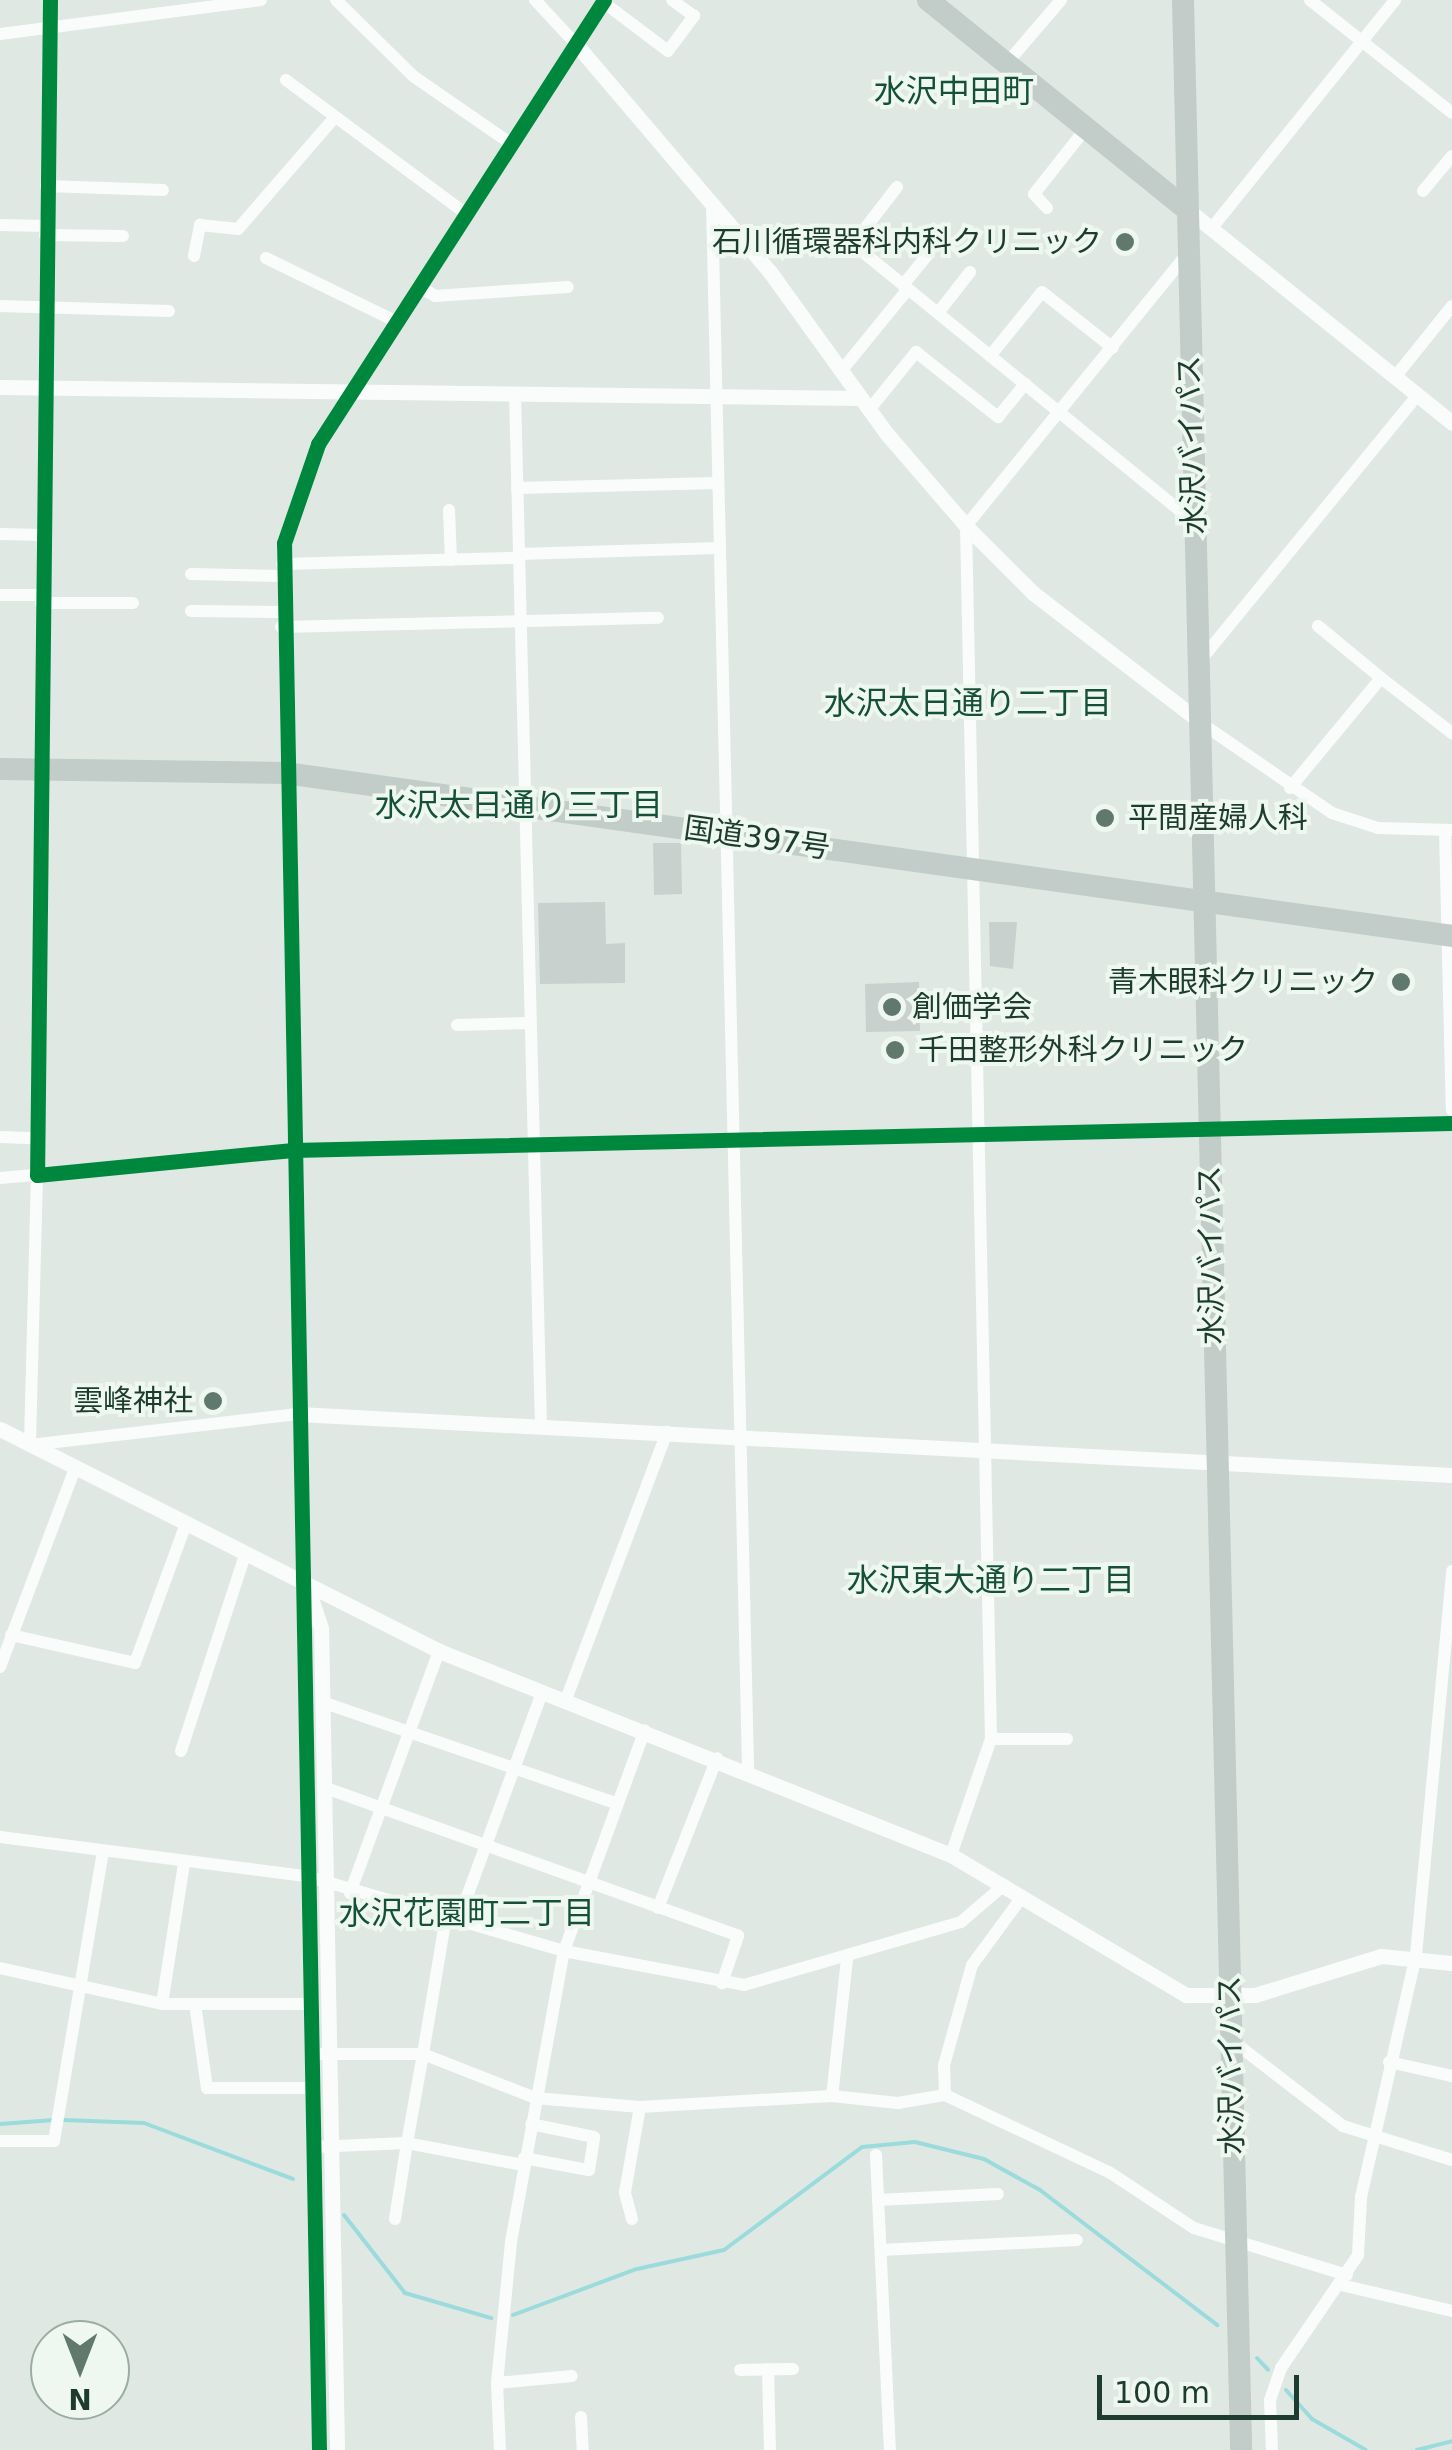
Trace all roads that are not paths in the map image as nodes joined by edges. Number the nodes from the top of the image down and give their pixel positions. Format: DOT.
graph roads {
  1 [pos="50,0"];
  2 [pos="260,0"];
  3 [pos="336,0"];
  4 [pos="535,0"];
  5 [pos="672,0"];
  6 [pos="1061,0"];
  7 [pos="1184,0"];
  8 [pos="1310,0"];
  9 [pos="1395,0"];
  10 [pos="604,1"];
  11 [pos="931,1"];
  12 [pos="178,4"];
  13 [pos="47,28"];
  14 [pos="0,34"];
  15 [pos="1362,40"];
  16 [pos="575,43"];
  17 [pos="1007,64"];
  18 [pos="286,80"];
  19 [pos="1452,113"];
  20 [pos="336,117"];
  21 [pos="1087,127"];
  22 [pos="510,143"];
  23 [pos="1452,156"];
  24 [pos="46,186"];
  25 [pos="897,187"];
  26 [pos="163,190"];
  27 [pos="1423,191"];
  28 [pos="712,203"];
  29 [pos="1184,207"];
  30 [pos="1047,208"];
  31 [pos="466,213"];
  32 [pos="0,225"];
  33 [pos="1211,229"];
  34 [pos="45,230"];
  35 [pos="123,236"];
  36 [pos="929,252"];
  37 [pos="194,256"];
  38 [pos="1185,256"];
  39 [pos="266,258"];
  40 [pos="970,272"];
  41 [pos="418,286"];
  42 [pos="568,287"];
  43 [pos="906,287"];
  44 [pos="0,306"];
  45 [pos="1452,306"];
  46 [pos="46,308"];
  47 [pos="169,311"];
  48 [pos="938,313"];
  49 [pos="396,321"];
  50 [pos="1113,348"];
  51 [pos="990,356"];
  52 [pos="842,370"];
  53 [pos="1395,377"];
  54 [pos="1025,384"];
  55 [pos="0,387"];
  56 [pos="44,388"];
  57 [pos="350,390"];
  58 [pos="515,393"];
  59 [pos="716,395"];
  60 [pos="1418,395"];
  61 [pos="865,404"];
  62 [pos="1060,413"];
  63 [pos="1452,423"];
  64 [pos="718,483"];
  65 [pos="517,488"];
  66 [pos="449,510"];
  67 [pos="1195,523"];
  68 [pos="966,526"];
  69 [pos="0,534"];
  70 [pos="42,535"];
  71 [pos="719,548"];
  72 [pos="519,556"];
  73 [pos="451,560"];
  74 [pos="282,570"];
  75 [pos="191,574"];
  76 [pos="0,595"];
  77 [pos="42,599"];
  78 [pos="133,603"];
  79 [pos="191,611"];
  80 [pos="658,618"];
  81 [pos="281,619"];
  82 [pos="520,620"];
  83 [pos="1318,626"];
  84 [pos="1198,663"];
  85 [pos="1381,678"];
  86 [pos="1199,721"];
  87 [pos="1452,733"];
  88 [pos="0,769"];
  89 [pos="40,769"];
  90 [pos="285,773"];
  91 [pos="1290,788"];
  92 [pos="524,805"];
  93 [pos="1448,831"];
  94 [pos="725,834"];
  95 [pos="971,869"];
  96 [pos="1203,904"];
  97 [pos="1449,936"];
  98 [pos="530,1023"];
  99 [pos="457,1026"];
  100 [pos="1452,1110"];
  101 [pos="1452,1122"];
  102 [pos="1208,1127"];
  103 [pos="980,1134"];
  104 [pos="0,1137"];
  105 [pos="34,1138"];
  106 [pos="734,1140"];
  107 [pos="535,1146"];
  108 [pos="293,1150"];
  109 [pos="37,1174"];
  110 [pos="0,1178"];
  111 [pos="298,1414"];
  112 [pos="541,1426"];
  113 [pos="0,1430"];
  114 [pos="667,1432"];
  115 [pos="741,1437"];
  116 [pos="30,1445"];
  117 [pos="988,1451"];
  118 [pos="1216,1462"];
  119 [pos="75,1468"];
  120 [pos="1452,1476"];
  121 [pos="186,1526"];
  122 [pos="245,1555"];
  123 [pos="1452,1571"];
  124 [pos="306,1586"];
  125 [pos="11,1635"];
  126 [pos="438,1651"];
  127 [pos="0,1667"];
  128 [pos="542,1693"];
  129 [pos="322,1702"];
  130 [pos="565,1702"];
  131 [pos="411,1729"];
  132 [pos="645,1730"];
  133 [pos="991,1739"];
  134 [pos="1067,1739"];
  135 [pos="181,1751"];
  136 [pos="718,1758"];
  137 [pos="514,1766"];
  138 [pos="748,1770"];
  139 [pos="323,1787"];
  140 [pos="616,1803"];
  141 [pos="382,1809"];
  142 [pos="0,1837"];
  143 [pos="485,1846"];
  144 [pos="102,1852"];
  145 [pos="951,1855"];
  146 [pos="184,1863"];
  147 [pos="306,1876"];
  148 [pos="325,1884"];
  149 [pos="588,1884"];
  150 [pos="1004,1885"];
  151 [pos="350,1893"];
  152 [pos="1022,1897"];
  153 [pos="658,1908"];
  154 [pos="452,1918"];
  155 [pos="564,1952"];
  156 [pos="1416,1955"];
  157 [pos="847,1959"];
  158 [pos="1452,1963"];
  159 [pos="0,1968"];
  160 [pos="722,1983"];
  161 [pos="80,1987"];
  162 [pos="1229,1998"];
  163 [pos="162,2004"];
  164 [pos="195,2004"];
  165 [pos="310,2004"];
  166 [pos="1230,2039"];
  167 [pos="320,2054"];
  168 [pos="423,2054"];
  169 [pos="1390,2062"];
  170 [pos="1452,2076"];
  171 [pos="312,2088"];
  172 [pos="945,2095"];
  173 [pos="832,2096"];
  174 [pos="535,2098"];
  175 [pos="640,2107"];
  176 [pos="531,2124"];
  177 [pos="0,2140"];
  178 [pos="1376,2141"];
  179 [pos="407,2143"];
  180 [pos="322,2146"];
  181 [pos="876,2155"];
  182 [pos="1452,2160"];
  183 [pos="524,2162"];
  184 [pos="998,2194"];
  185 [pos="878,2200"];
  186 [pos="395,2219"];
  187 [pos="632,2220"];
  188 [pos="1077,2240"];
  189 [pos="1235,2240"];
  190 [pos="881,2250"];
  191 [pos="1344,2280"];
  192 [pos="1452,2311"];
  193 [pos="768,2369"];
  194 [pos="793,2369"];
  195 [pos="740,2370"];
  196 [pos="572,2376"];
  197 [pos="497,2382"];
  198 [pos="580,2417"];
  199 [pos="319,2450"];
  200 [pos="337,2450"];
  201 [pos="500,2450"];
  202 [pos="583,2450"];
  203 [pos="770,2450"];
  204 [pos="890,2450"];
  205 [pos="1242,2450"];
  206 [pos="1272,2450"];
  1 -- 13 [label="street"];
  2 -- 12 [label="street"];
  3 -- 22 [label="street"];
  4 -- 16 [label="street"];
  5 -- 10 [label="street"];
  6 -- 17 [label="street"];
  7 -- 29 [label="highway, 水沢バイパス"];
  8 -- 15 [label="street"];
  9 -- 15 [label="street"];
  10 -- 16 [label="street"];
  11 -- 17 [label="highway"];
  12 -- 13 [label="street"];
  13 -- 14 [label="street"];
  13 -- 24 [label="street"];
  15 -- 19 [label="street"];
  15 -- 33 [label="street"];
  16 -- 22 [label="street"];
  16 -- 28 [label="street"];
  17 -- 21 [label="highway"];
  18 -- 20 [label="street"];
  20 -- 31 [label="street"];
  20 -- 37 [label="street"];
  21 -- 29 [label="highway"];
  21 -- 30 [label="street"];
  22 -- 31 [label="street"];
  23 -- 27 [label="street"];
  24 -- 26 [label="street"];
  24 -- 34 [label="street"];
  25 -- 43 [label="street"];
  28 -- 52 [label="street"];
  28 -- 59 [label="street"];
  29 -- 33 [label="street"];
  29 -- 38 [label="highway, 水沢バイパス"];
  31 -- 41 [label="street"];
  32 -- 34 [label="street"];
  33 -- 53 [label="street"];
  34 -- 35 [label="street"];
  34 -- 46 [label="street"];
  36 -- 43 [label="street"];
  38 -- 50 [label="street"];
  38 -- 67 [label="highway, 水沢バイパス"];
  39 -- 49 [label="street"];
  40 -- 48 [label="street"];
  41 -- 42 [label="street"];
  41 -- 49 [label="street"];
  43 -- 48 [label="street"];
  43 -- 52 [label="street"];
  44 -- 46 [label="street"];
  45 -- 53 [label="street"];
  46 -- 47 [label="street"];
  46 -- 56 [label="street"];
  48 -- 51 [label="street"];
  49 -- 57 [label="street"];
  50 -- 51 [label="street"];
  50 -- 62 [label="street"];
  51 -- 54 [label="street"];
  52 -- 61 [label="street"];
  53 -- 60 [label="street"];
  54 -- 61 [label="street"];
  54 -- 62 [label="street"];
  55 -- 56 [label="street"];
  56 -- 57 [label="street"];
  56 -- 70 [label="street"];
  57 -- 58 [label="street"];
  57 -- 74 [label="street"];
  58 -- 59 [label="street"];
  58 -- 65 [label="street"];
  59 -- 61 [label="street"];
  59 -- 64 [label="street"];
  60 -- 63 [label="street"];
  60 -- 84 [label="street"];
  61 -- 68 [label="street"];
  62 -- 67 [label="street"];
  62 -- 68 [label="street"];
  64 -- 65 [label="street"];
  64 -- 71 [label="street"];
  65 -- 72 [label="street"];
  66 -- 73 [label="street"];
  67 -- 84 [label="highway, 水沢バイパス"];
  68 -- 86 [label="street"];
  68 -- 95 [label="street"];
  69 -- 70 [label="street"];
  70 -- 77 [label="street"];
  71 -- 72 [label="street"];
  71 -- 94 [label="street"];
  72 -- 73 [label="street"];
  72 -- 82 [label="street"];
  73 -- 74 [label="street"];
  74 -- 75 [label="street"];
  74 -- 81 [label="street"];
  76 -- 77 [label="street"];
  77 -- 78 [label="street"];
  77 -- 89 [label="street"];
  79 -- 81 [label="street"];
  80 -- 82 [label="street"];
  81 -- 82 [label="street"];
  81 -- 90 [label="street"];
  82 -- 92 [label="street"];
  83 -- 85 [label="street"];
  84 -- 86 [label="highway, 水沢バイパス"];
  85 -- 87 [label="street"];
  85 -- 91 [label="street"];
  86 -- 91 [label="street"];
  86 -- 96 [label="highway, 水沢バイパス"];
  88 -- 89 [label="highway, 国道397号"];
  89 -- 90 [label="highway, 国道397号"];
  89 -- 105 [label="street"];
  90 -- 92 [label="highway, 国道397号"];
  90 -- 108 [label="street"];
  91 -- 93 [label="street"];
  92 -- 94 [label="highway, 国道397号"];
  92 -- 98 [label="street"];
  93 -- 97 [label="street"];
  94 -- 95 [label="highway, 国道397号"];
  94 -- 106 [label="street"];
  95 -- 96 [label="highway, 国道397号"];
  95 -- 103 [label="street"];
  96 -- 97 [label="highway, 国道397号"];
  96 -- 102 [label="highway, 水沢バイパス"];
  97 -- 100 [label="street"];
  98 -- 99 [label="street"];
  98 -- 107 [label="street"];
  101 -- 102 [label="street"];
  102 -- 103 [label="street"];
  102 -- 118 [label="highway, 水沢バイパス"];
  103 -- 106 [label="street"];
  103 -- 117 [label="street"];
  104 -- 105 [label="street"];
  105 -- 109 [label="street"];
  106 -- 107 [label="street"];
  106 -- 115 [label="street"];
  107 -- 108 [label="street"];
  107 -- 112 [label="street"];
  108 -- 109 [label="street"];
  108 -- 111 [label="street"];
  109 -- 110 [label="street"];
  109 -- 116 [label="street"];
  111 -- 112 [label="street"];
  111 -- 116 [label="street"];
  111 -- 124 [label="street"];
  112 -- 114 [label="street"];
  113 -- 116 [label="street"];
  114 -- 115 [label="street"];
  114 -- 130 [label="street"];
  115 -- 117 [label="street"];
  115 -- 138 [label="street"];
  116 -- 119 [label="street"];
  117 -- 118 [label="street"];
  117 -- 133 [label="street"];
  118 -- 120 [label="street"];
  118 -- 162 [label="highway, 水沢バイパス"];
  119 -- 121 [label="street"];
  119 -- 125 [label="street"];
  121 -- 122 [label="street"];
  121 -- 125 [label="street"];
  122 -- 124 [label="street"];
  122 -- 135 [label="street"];
  123 -- 156 [label="street"];
  124 -- 126 [label="street"];
  124 -- 129 [label="street"];
  124 -- 147 [label="street"];
  125 -- 127 [label="street"];
  126 -- 128 [label="street"];
  126 -- 131 [label="street"];
  128 -- 130 [label="street"];
  128 -- 137 [label="street"];
  129 -- 131 [label="street"];
  129 -- 139 [label="street"];
  130 -- 132 [label="street"];
  131 -- 137 [label="street"];
  131 -- 141 [label="street"];
  132 -- 136 [label="street"];
  132 -- 140 [label="street"];
  133 -- 134 [label="street"];
  133 -- 145 [label="street"];
  136 -- 138 [label="street"];
  136 -- 153 [label="street"];
  137 -- 140 [label="street"];
  137 -- 143 [label="street"];
  138 -- 145 [label="street"];
  139 -- 141 [label="street"];
  139 -- 148 [label="street"];
  140 -- 149 [label="street"];
  141 -- 143 [label="street"];
  141 -- 151 [label="street"];
  142 -- 144 [label="street"];
  143 -- 149 [label="street"];
  143 -- 154 [label="street"];
  144 -- 146 [label="street"];
  144 -- 161 [label="street"];
  145 -- 150 [label="street"];
  146 -- 147 [label="street"];
  146 -- 163 [label="street"];
  147 -- 148 [label="street"];
  147 -- 165 [label="street"];
  148 -- 151 [label="street"];
  148 -- 167 [label="street"];
  149 -- 153 [label="street"];
  149 -- 155 [label="street"];
  150 -- 152 [label="street"];
  150 -- 157 [label="street"];
  151 -- 154 [label="street"];
  152 -- 162 [label="street"];
  152 -- 172 [label="street"];
  153 -- 160 [label="street"];
  154 -- 155 [label="street"];
  154 -- 168 [label="street"];
  155 -- 160 [label="street"];
  155 -- 174 [label="street"];
  156 -- 158 [label="street"];
  156 -- 162 [label="street"];
  156 -- 169 [label="street"];
  157 -- 160 [label="street"];
  157 -- 173 [label="street"];
  159 -- 161 [label="street"];
  161 -- 163 [label="street"];
  161 -- 177 [label="street"];
  162 -- 166 [label="highway, 水沢バイパス"];
  163 -- 164 [label="street"];
  164 -- 165 [label="street"];
  164 -- 171 [label="street"];
  165 -- 167 [label="street"];
  166 -- 178 [label="street"];
  166 -- 189 [label="highway, 水沢バイパス"];
  167 -- 168 [label="street"];
  167 -- 171 [label="street"];
  167 -- 180 [label="street"];
  168 -- 174 [label="street"];
  168 -- 179 [label="street"];
  169 -- 170 [label="street"];
  169 -- 178 [label="street"];
  171 -- 180 [label="street"];
  172 -- 173 [label="street"];
  172 -- 189 [label="street"];
  173 -- 175 [label="street"];
  174 -- 175 [label="street"];
  174 -- 176 [label="street"];
  175 -- 187 [label="street"];
  176 -- 183 [label="street"];
  176 -- 183 [label="street"];
  178 -- 182 [label="street"];
  178 -- 191 [label="street"];
  179 -- 180 [label="street"];
  179 -- 183 [label="street"];
  179 -- 186 [label="street"];
  180 -- 199 [label="street"];
  180 -- 200 [label="street"];
  181 -- 185 [label="street"];
  183 -- 197 [label="street"];
  184 -- 185 [label="street"];
  185 -- 190 [label="street"];
  188 -- 190 [label="street"];
  189 -- 191 [label="street"];
  189 -- 205 [label="highway, 水沢バイパス"];
  190 -- 204 [label="street"];
  191 -- 192 [label="street"];
  191 -- 206 [label="street"];
  193 -- 194 [label="street"];
  193 -- 195 [label="street"];
  193 -- 203 [label="street"];
  196 -- 197 [label="street"];
  197 -- 201 [label="street"];
  198 -- 202 [label="street"];
}
